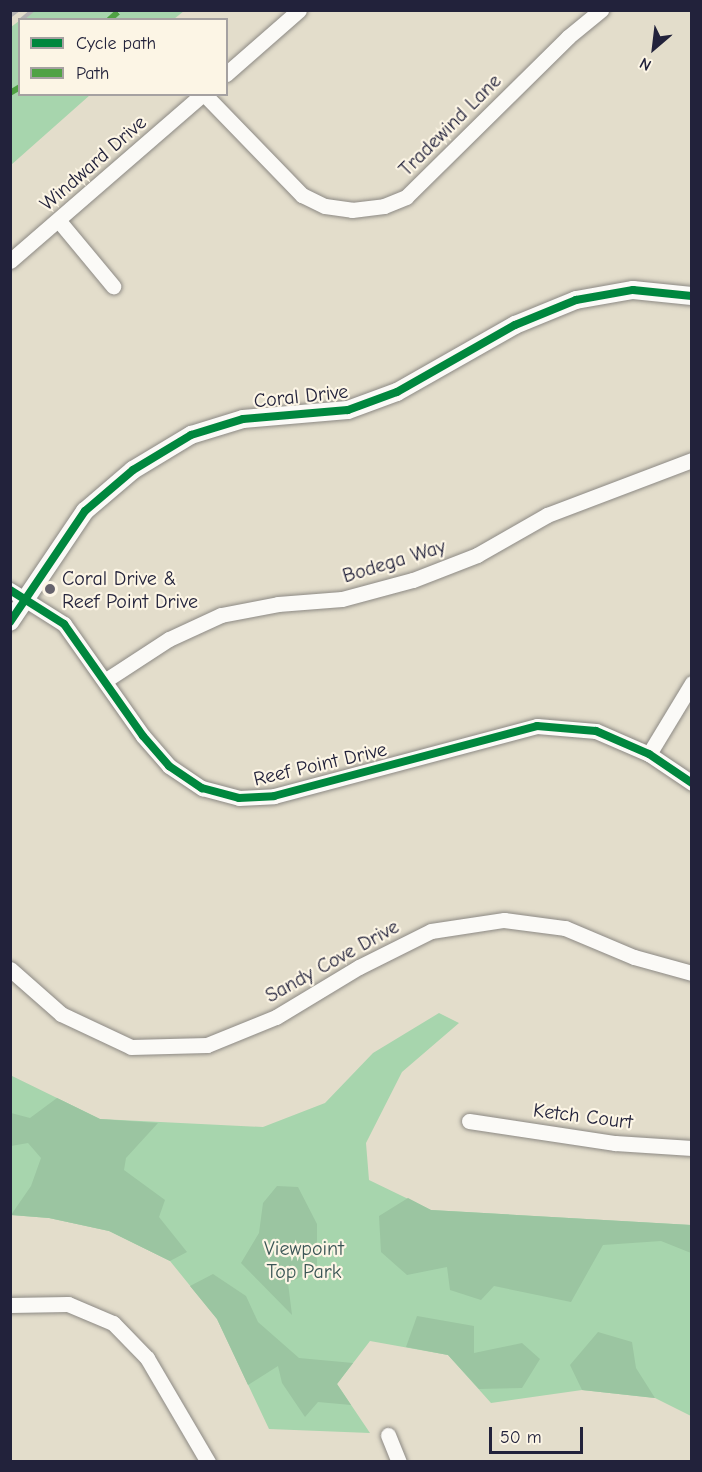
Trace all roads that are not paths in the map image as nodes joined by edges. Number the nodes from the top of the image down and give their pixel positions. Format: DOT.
graph roads {
  1 [pos="299,10"];
  2 [pos="601,10"];
  3 [pos="228,72"];
  4 [pos="201,96"];
  5 [pos="205,96"];
  6 [pos="59,221"];
  7 [pos="10,261"];
  8 [pos="113,286"];
  9 [pos="692,296"];
  10 [pos="692,460"];
  11 [pos="18,595"];
  12 [pos="10,622"];
  13 [pos="106,680"];
  14 [pos="692,683"];
  15 [pos="649,754"];
  16 [pos="692,783"];
  17 [pos="10,969"];
  18 [pos="692,973"];
  19 [pos="469,1121"];
  20 [pos="692,1148"];
  21 [pos="10,1305"];
  22 [pos="388,1435"];
  23 [pos="208,1461"];
  24 [pos="399,1461"];
  1 -- 3 [label="street"];
  2 -- 5 [label="street, Tradewind Lane"];
  4 -- 6 [label="street, Windward Drive"];
  6 -- 7 [label="street, Windward Drive"];
  6 -- 8 [label="street"];
  9 -- 11 [label="street, Coral Drive"];
  10 -- 13 [label="street, Bodega Way"];
  11 -- 12 [label="street, Coral Drive"];
  11 -- 13 [label="street, Reef Point Drive"];
  13 -- 15 [label="street, Reef Point Drive"];
  14 -- 15 [label="street"];
  15 -- 16 [label="street, Reef Point Drive"];
  17 -- 18 [label="street, Sandy Cove Drive"];
  19 -- 20 [label="street, Ketch Court"];
  21 -- 23 [label="street"];
  22 -- 24 [label="street"];
}
